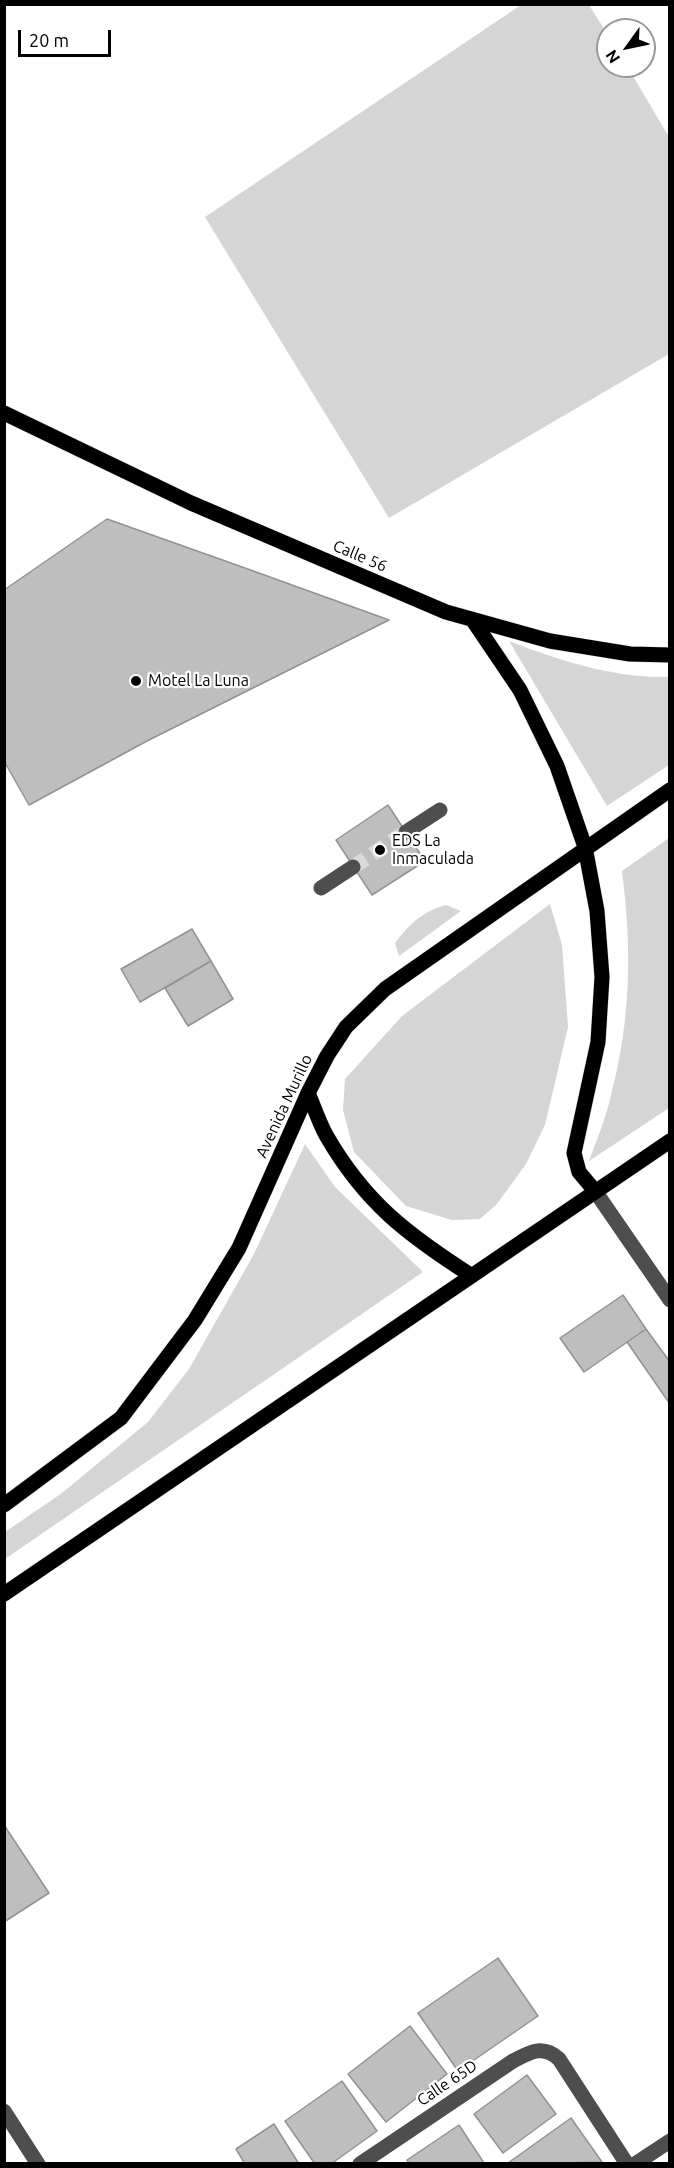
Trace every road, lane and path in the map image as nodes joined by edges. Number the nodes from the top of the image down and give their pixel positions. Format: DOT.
graph roads {
  1 [pos="4,413"];
  2 [pos="472,619"];
  3 [pos="669,655"];
  4 [pos="669,789"];
  5 [pos="440,810"];
  6 [pos="406,832"];
  7 [pos="585,847"];
  8 [pos="353,867"];
  9 [pos="321,888"];
  10 [pos="308,1093"];
  11 [pos="669,1142"];
  12 [pos="596,1191"];
  13 [pos="472,1276"];
  14 [pos="669,1300"];
  15 [pos="4,1505"];
  16 [pos="4,1594"];
  17 [pos="4,2111"];
  18 [pos="669,2140"];
  19 [pos="38,2163"];
  20 [pos="360,2163"];
  21 [pos="627,2163"];
  22 [pos="635,2163"];
  1 -- 2 [label="main road, Calle 56"];
  2 -- 3 [label="main road, Calle 56"];
  2 -- 7 [label="main road"];
  4 -- 7 [label="main road, Avenida Murillo"];
  5 -- 6 [label="street"];
  7 -- 10 [label="main road, Avenida Murillo"];
  7 -- 12 [label="main road"];
  8 -- 9 [label="street"];
  10 -- 13 [label="main road"];
  10 -- 15 [label="main road, Avenida Murillo"];
  11 -- 12 [label="main road"];
  12 -- 13 [label="main road"];
  12 -- 14 [label="street"];
  13 -- 16 [label="main road"];
  17 -- 19 [label="street"];
  18 -- 22 [label="street"];
  20 -- 21 [label="street, Calle 65D"];
}
